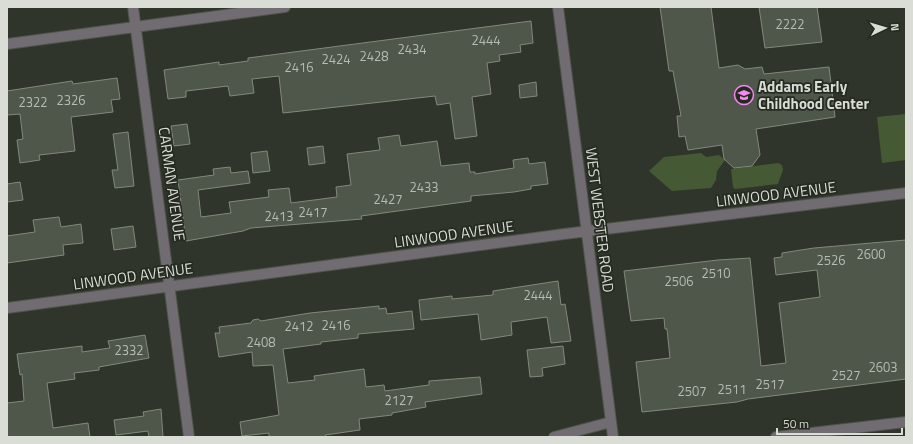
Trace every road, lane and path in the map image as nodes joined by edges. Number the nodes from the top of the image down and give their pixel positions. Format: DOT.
graph roads {
  1 [pos="133,7"];
  2 [pos="285,7"];
  3 [pos="558,7"];
  4 [pos="136,27"];
  5 [pos="7,44"];
  6 [pos="906,193"];
  7 [pos="587,232"];
  8 [pos="170,287"];
  9 [pos="7,308"];
  10 [pos="611,422"];
  11 [pos="906,422"];
  12 [pos="189,437"];
  13 [pos="554,437"];
  14 [pos="613,437"];
  15 [pos="776,437"];
  1 -- 4 [label="street, CARMAN AVENUE"];
  2 -- 4 [label="street"];
  3 -- 7 [label="street, WEST WEBSTER ROAD"];
  4 -- 5 [label="street"];
  4 -- 8 [label="street, CARMAN AVENUE"];
  6 -- 7 [label="street, LINWOOD AVENUE"];
  7 -- 8 [label="street, LINWOOD AVENUE"];
  7 -- 10 [label="street, WEST WEBSTER ROAD"];
  8 -- 9 [label="street, LINWOOD AVENUE"];
  8 -- 12 [label="street, CARMAN AVENUE"];
  10 -- 13 [label="street"];
  10 -- 14 [label="street, WEST WEBSTER ROAD"];
  11 -- 15 [label="street"];
}
